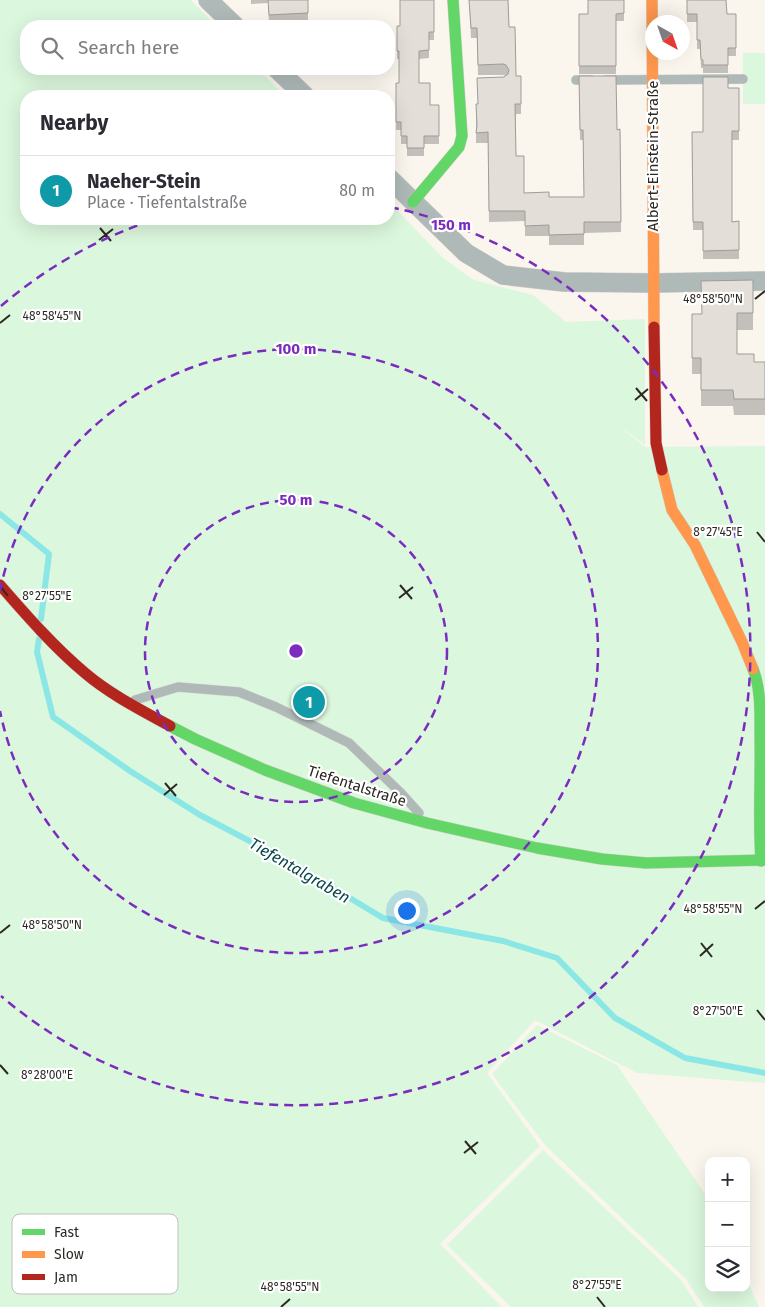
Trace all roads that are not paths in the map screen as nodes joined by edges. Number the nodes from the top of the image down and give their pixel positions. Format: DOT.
graph roads {
  1 [pos="209,0"];
  2 [pos="453,0"];
  3 [pos="652,0"];
  4 [pos="229,20"];
  5 [pos="284,75"];
  6 [pos="743,79"];
  7 [pos="576,80"];
  8 [pos="653,80"];
  9 [pos="299,90"];
  10 [pos="395,184"];
  11 [pos="413,202"];
  12 [pos="765,281"];
  13 [pos="653,283"];
  14 [pos="3,588"];
  15 [pos="127,702"];
  16 [pos="427,823"];
  17 [pos="763,860"];
  1 -- 4 [label="street"];
  2 -- 11 [label="street"];
  3 -- 8 [label="street, Albert-Einstein-Straße"];
  5 -- 9 [label="street"];
  6 -- 8 [label="lane"];
  7 -- 8 [label="lane"];
  8 -- 13 [label="street, Albert-Einstein-Straße"];
  10 -- 11 [label="street"];
  11 -- 13 [label="street"];
  12 -- 13 [label="street"];
  13 -- 17 [label="street, Albert-Einstein-Straße"];
  14 -- 15 [label="street, Tiefentalstraße"];
  15 -- 16 [label="street, Tiefentalstraße"];
  15 -- 16 [label="lane"];
  16 -- 17 [label="street, Tiefentalstraße"];
}
